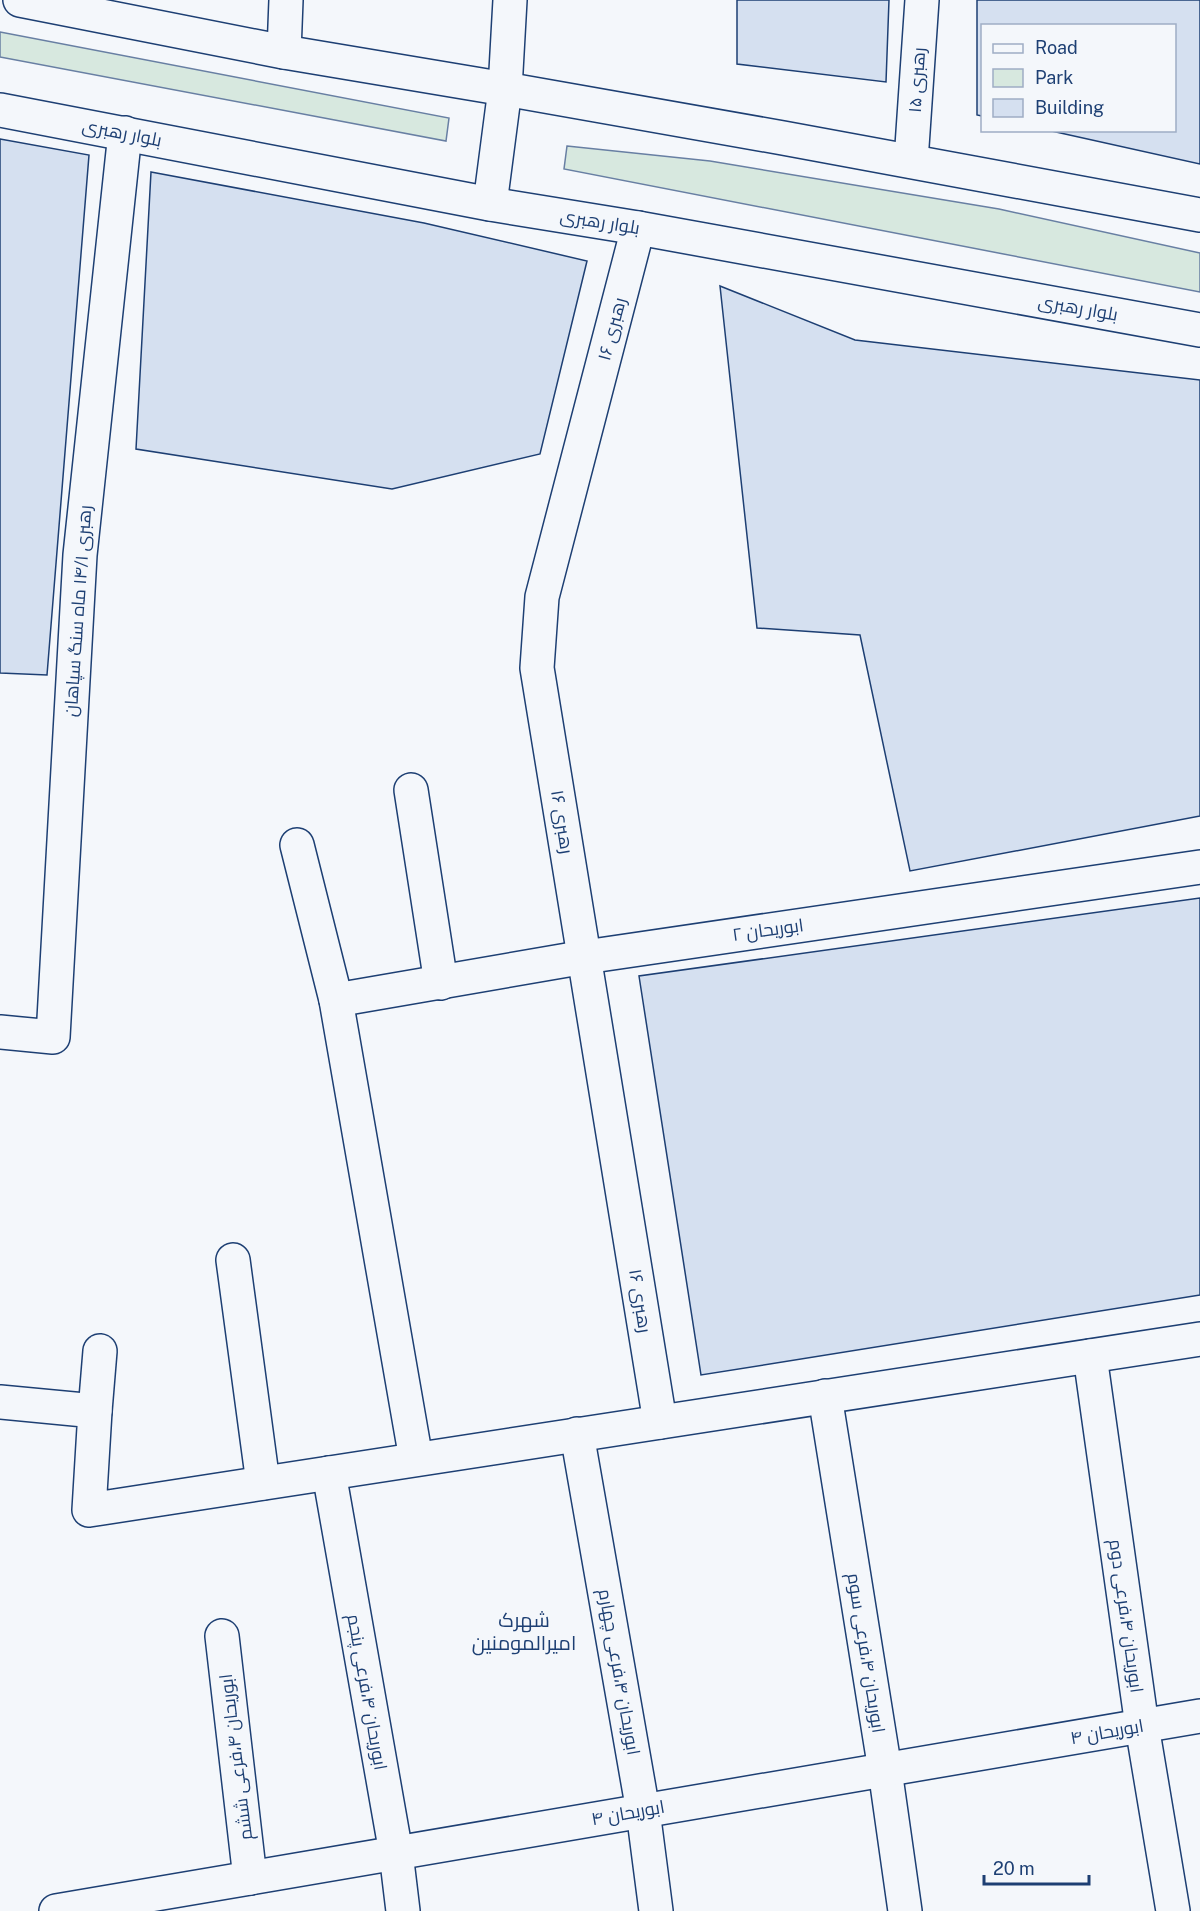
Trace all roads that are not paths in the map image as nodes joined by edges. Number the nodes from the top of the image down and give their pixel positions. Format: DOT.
graph roads {
  1 [pos="20,0"];
  2 [pos="286,0"];
  3 [pos="510,0"];
  4 [pos="922,0"];
  5 [pos="284,52"];
  6 [pos="505,88"];
  7 [pos="0,110"];
  8 [pos="125,133"];
  9 [pos="911,160"];
  10 [pos="490,204"];
  11 [pos="1200,215"];
  12 [pos="638,228"];
  13 [pos="1200,330"];
  14 [pos="411,790"];
  15 [pos="297,845"];
  16 [pos="1200,867"];
  17 [pos="585,957"];
  18 [pos="441,983"];
  19 [pos="336,1000"];
  20 [pos="0,1032"];
  21 [pos="233,1260"];
  22 [pos="1200,1339"];
  23 [pos="100,1351"];
  24 [pos="1090,1356"];
  25 [pos="825,1396"];
  26 [pos="0,1402"];
  27 [pos="95,1411"];
  28 [pos="660,1422"];
  29 [pos="577,1434"];
  30 [pos="416,1459"];
  31 [pos="329,1473"];
  32 [pos="263,1483"];
  33 [pos="222,1636"];
  34 [pos="1200,1716"];
  35 [pos="1142,1726"];
  36 [pos="885,1770"];
  37 [pos="643,1811"];
  38 [pos="396,1853"];
  39 [pos="250,1878"];
  40 [pos="148,1903"];
  41 [pos="56,1911"];
  42 [pos="403,1911"];
  43 [pos="656,1911"];
  44 [pos="905,1911"];
  45 [pos="1173,1911"];
  1 -- 5 [label="street"];
  2 -- 5 [label="street"];
  3 -- 6 [label="street"];
  4 -- 9 [label="street, رهبری ۱۵"];
  5 -- 6 [label="street"];
  6 -- 9 [label="street"];
  6 -- 10 [label="street"];
  7 -- 8 [label="street, بلوار رهبری"];
  8 -- 10 [label="street, بلوار رهبری"];
  8 -- 20 [label="street, رهبری ۱۴/۱ ماه سنگ سپاهان"];
  9 -- 11 [label="street"];
  10 -- 12 [label="street, بلوار رهبری"];
  12 -- 13 [label="street, بلوار رهبری"];
  12 -- 17 [label="street, رهبری ۱۶"];
  14 -- 18 [label="street"];
  15 -- 19 [label="street"];
  16 -- 17 [label="street, ابوریحان ۲"];
  17 -- 18 [label="street, ابوریحان ۲"];
  17 -- 28 [label="street, رهبری ۱۶"];
  18 -- 19 [label="street, ابوریحان ۲"];
  19 -- 30 [label="street"];
  21 -- 32 [label="street"];
  22 -- 24 [label="street"];
  23 -- 27 [label="street"];
  24 -- 25 [label="street"];
  24 -- 35 [label="street, ابوریحان ۴،فرعی دوم"];
  25 -- 28 [label="street"];
  25 -- 36 [label="street, ابوریحان ۴،فرعی سوم"];
  26 -- 27 [label="street"];
  27 -- 32 [label="street"];
  28 -- 29 [label="street"];
  29 -- 30 [label="street"];
  29 -- 37 [label="street, ابوریحان ۴،فرعی چهارم"];
  30 -- 31 [label="street"];
  31 -- 32 [label="street"];
  31 -- 38 [label="street, ابوریحان ۴،فرعی پنجم"];
  33 -- 39 [label="street, ابوریحان ۴،فرعی ششم"];
  34 -- 35 [label="street, ابوریحان ۴"];
  35 -- 36 [label="street, ابوریحان ۴"];
  35 -- 45 [label="street, ابوریحان ۴،فرعی دوم"];
  36 -- 37 [label="street, ابوریحان ۴"];
  36 -- 44 [label="street, ابوریحان ۴،فرعی سوم"];
  37 -- 38 [label="street, ابوریحان ۴"];
  37 -- 43 [label="street, ابوریحان ۴،فرعی چهارم"];
  38 -- 39 [label="street, ابوریحان ۴"];
  38 -- 42 [label="street, ابوریحان ۴،فرعی پنجم"];
  39 -- 40 [label="street, ابوریحان ۴"];
  40 -- 41 [label="street, ابوریحان ۴"];
}
